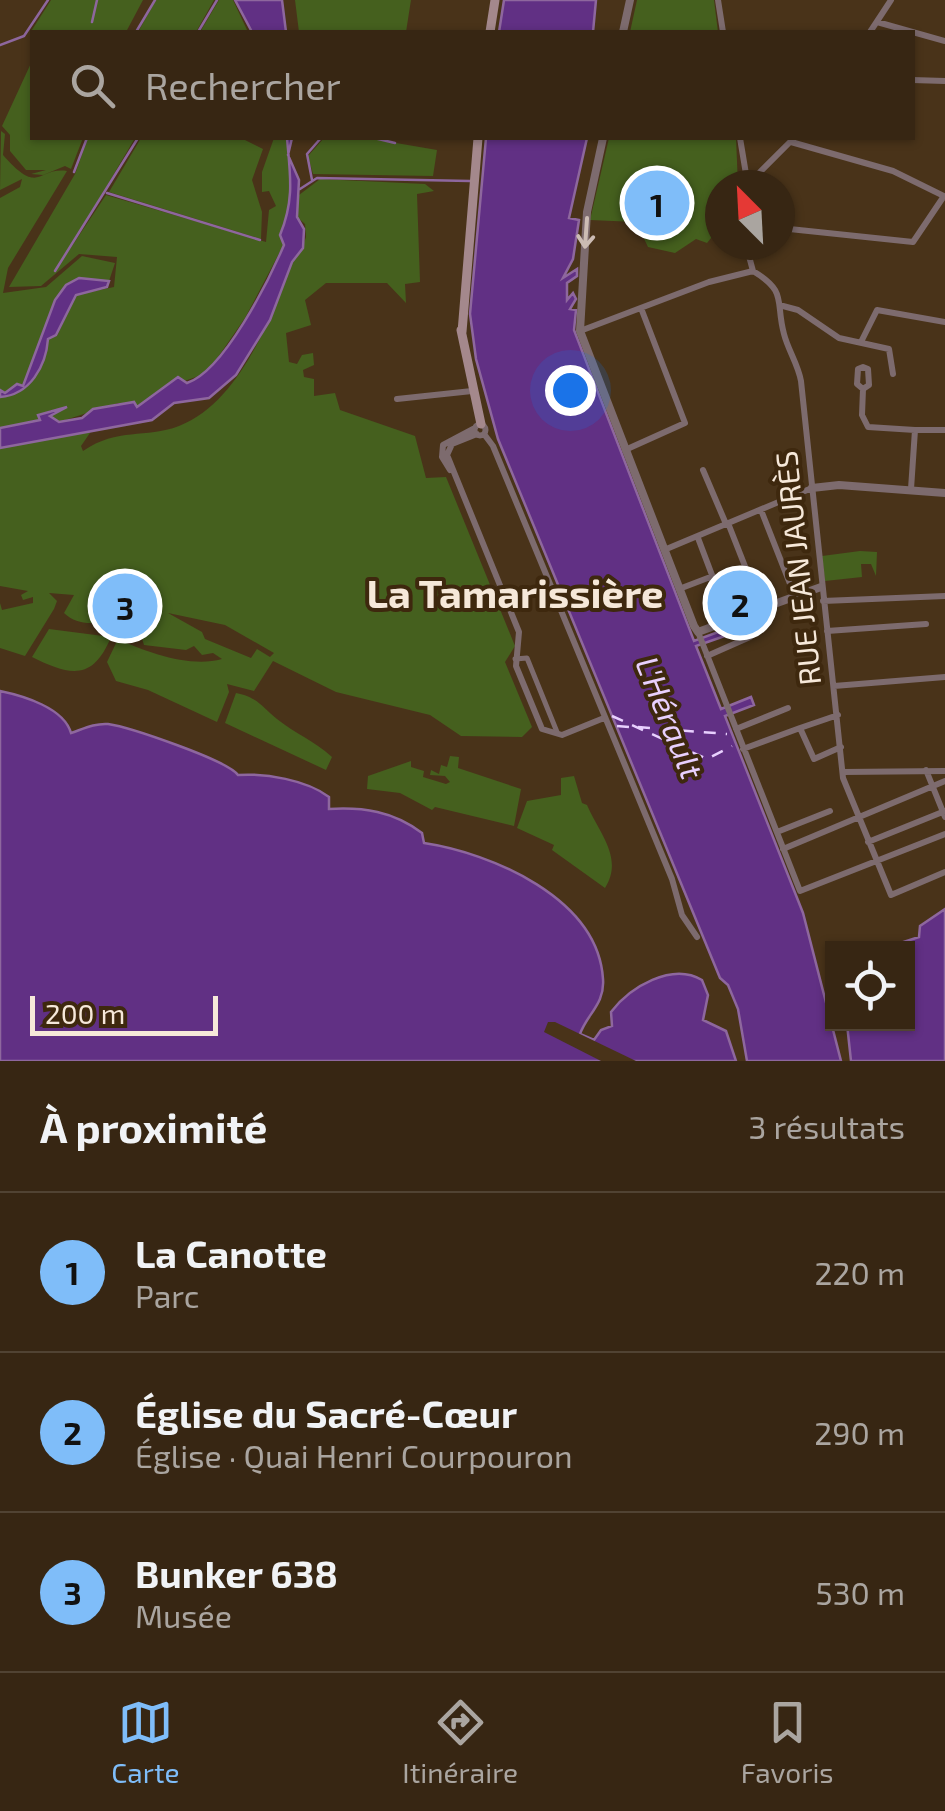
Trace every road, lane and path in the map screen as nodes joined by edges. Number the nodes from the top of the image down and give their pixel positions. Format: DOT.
graph roads {
  1 [pos="494,0"];
  2 [pos="630,0"];
  3 [pos="718,0"];
  4 [pos="892,0"];
  5 [pos="876,22"];
  6 [pos="490,30"];
  7 [pos="624,30"];
  8 [pos="723,30"];
  9 [pos="871,30"];
  10 [pos="904,30"];
  11 [pos="915,33"];
  12 [pos="945,42"];
  13 [pos="915,80"];
  14 [pos="945,81"];
  15 [pos="478,140"];
  16 [pos="603,140"];
  17 [pos="740,140"];
  18 [pos="792,140"];
  19 [pos="745,170"];
  20 [pos="761,170"];
  21 [pos="944,196"];
  22 [pos="795,230"];
  23 [pos="750,260"];
  24 [pos="753,271"];
  25 [pos="783,306"];
  26 [pos="641,308"];
  27 [pos="945,322"];
  28 [pos="580,331"];
  29 [pos="861,342"];
  30 [pos="893,374"];
  31 [pos="863,389"];
  32 [pos="472,391"];
  33 [pos="397,400"];
  34 [pos="479,430"];
  35 [pos="915,430"];
  36 [pos="945,430"];
  37 [pos="625,450"];
  38 [pos="702,470"];
  39 [pos="812,488"];
  40 [pos="911,489"];
  41 [pos="945,493"];
  42 [pos="761,510"];
  43 [pos="727,524"];
  44 [pos="698,538"];
  45 [pos="664,550"];
  46 [pos="713,576"];
  47 [pos="820,586"];
  48 [pos="679,589"];
  49 [pos="794,594"];
  50 [pos="945,596"];
  51 [pos="823,601"];
  52 [pos="761,607"];
  53 [pos="743,614"];
  54 [pos="729,620"];
  55 [pos="926,624"];
  56 [pos="827,631"];
  57 [pos="700,638"];
  58 [pos="707,656"];
  59 [pos="515,659"];
  60 [pos="945,677"];
  61 [pos="834,686"];
  62 [pos="788,708"];
  63 [pos="838,715"];
  64 [pos="604,718"];
  65 [pos="800,728"];
  66 [pos="736,729"];
  67 [pos="558,735"];
  68 [pos="841,748"];
  69 [pos="743,749"];
  70 [pos="926,770"];
  71 [pos="945,771"];
  72 [pos="843,772"];
  73 [pos="945,782"];
  74 [pos="933,787"];
  75 [pos="830,811"];
  76 [pos="944,813"];
  77 [pos="858,818"];
  78 [pos="776,832"];
  79 [pos="945,834"];
  80 [pos="868,842"];
  81 [pos="783,849"];
  82 [pos="876,861"];
  83 [pos="945,872"];
  84 [pos="697,937"];
  1 -- 6 [label="main road"];
  2 -- 7 [label="street"];
  3 -- 8 [label="street"];
  4 -- 5 [label="street"];
  5 -- 9 [label="street"];
  5 -- 10 [label="street"];
  11 -- 12 [label="street"];
  13 -- 14 [label="street"];
  15 -- 32 [label="main road"];
  16 -- 28 [label="street, one-way"];
  17 -- 19 [label="street"];
  18 -- 20 [label="street"];
  18 -- 21 [label="street"];
  21 -- 22 [label="street"];
  23 -- 24 [label="street"];
  24 -- 25 [label="street"];
  24 -- 26 [label="street"];
  25 -- 29 [label="street"];
  25 -- 39 [label="street, RUE JEAN JAURÈS"];
  26 -- 28 [label="street"];
  26 -- 37 [label="street"];
  27 -- 29 [label="street"];
  28 -- 37 [label="street"];
  29 -- 30 [label="street"];
  31 -- 35 [label="street"];
  32 -- 33 [label="street"];
  32 -- 34 [label="main road"];
  34 -- 59 [label="street"];
  34 -- 64 [label="street"];
  35 -- 36 [label="street"];
  35 -- 40 [label="street"];
  37 -- 45 [label="street"];
  38 -- 43 [label="street"];
  39 -- 40 [label="street"];
  39 -- 42 [label="street"];
  39 -- 47 [label="street, RUE JEAN JAURÈS"];
  40 -- 41 [label="street"];
  42 -- 43 [label="street"];
  42 -- 49 [label="street"];
  43 -- 44 [label="street"];
  43 -- 52 [label="street"];
  44 -- 45 [label="street"];
  44 -- 46 [label="street"];
  45 -- 48 [label="street"];
  46 -- 48 [label="street"];
  46 -- 54 [label="street"];
  47 -- 49 [label="street"];
  47 -- 51 [label="street, RUE JEAN JAURÈS"];
  48 -- 57 [label="street"];
  49 -- 52 [label="street"];
  50 -- 51 [label="street"];
  51 -- 56 [label="street, RUE JEAN JAURÈS"];
  52 -- 53 [label="street"];
  53 -- 54 [label="street"];
  53 -- 58 [label="street"];
  54 -- 57 [label="street"];
  55 -- 56 [label="street"];
  56 -- 61 [label="street, RUE JEAN JAURÈS"];
  57 -- 58 [label="street"];
  58 -- 66 [label="street"];
  59 -- 67 [label="street"];
  59 -- 67 [label="street"];
  60 -- 61 [label="street"];
  61 -- 63 [label="street, RUE JEAN JAURÈS"];
  62 -- 66 [label="street"];
  63 -- 65 [label="street"];
  63 -- 68 [label="street, RUE JEAN JAURÈS"];
  64 -- 67 [label="street"];
  64 -- 84 [label="street"];
  65 -- 68 [label="street"];
  65 -- 69 [label="street"];
  66 -- 69 [label="street"];
  68 -- 72 [label="street, RUE JEAN JAURÈS"];
  69 -- 78 [label="street"];
  70 -- 71 [label="street"];
  70 -- 72 [label="street"];
  70 -- 74 [label="street"];
  72 -- 77 [label="street, RUE JEAN JAURÈS"];
  73 -- 74 [label="street"];
  74 -- 76 [label="street"];
  74 -- 77 [label="street"];
  75 -- 78 [label="street"];
  76 -- 80 [label="street"];
  77 -- 80 [label="street, RUE JEAN JAURÈS"];
  77 -- 81 [label="street"];
  78 -- 81 [label="street"];
  79 -- 82 [label="street"];
  80 -- 82 [label="street, RUE JEAN JAURÈS"];
  81 -- 82 [label="street"];
  82 -- 83 [label="street, RUE JEAN JAURÈS"];
}
